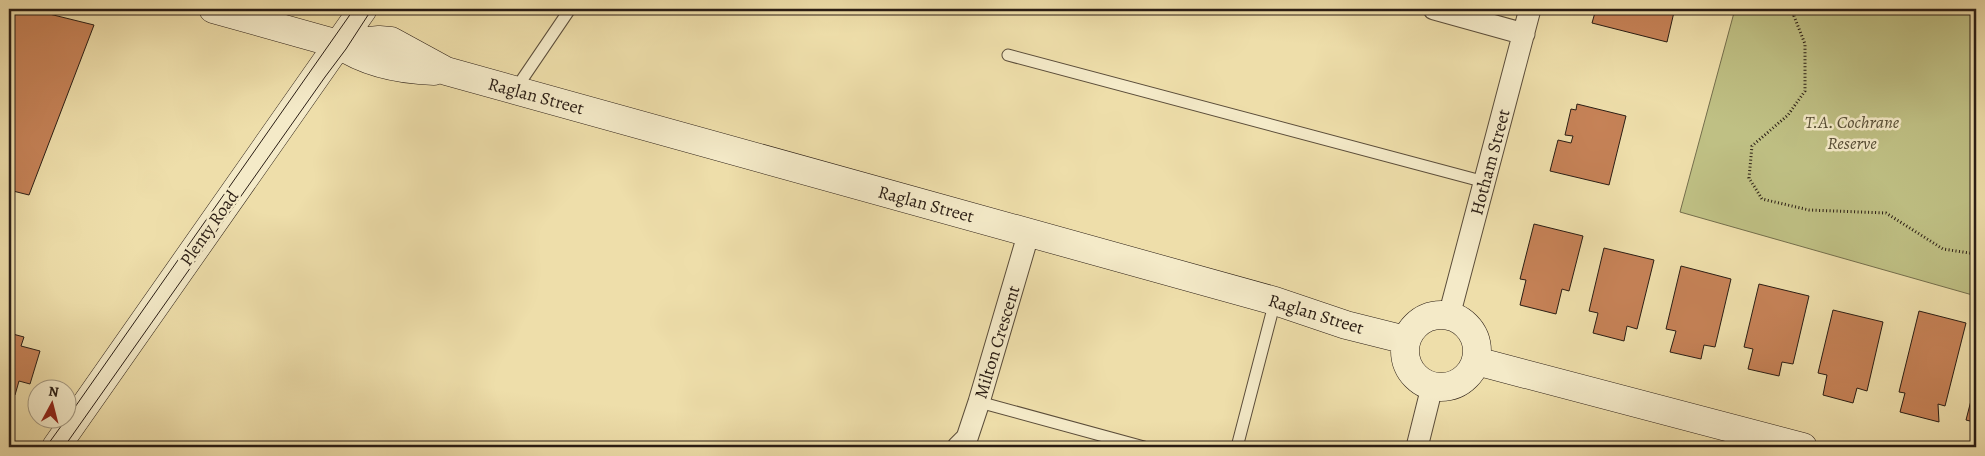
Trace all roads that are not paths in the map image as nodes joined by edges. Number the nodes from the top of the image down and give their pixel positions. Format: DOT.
graph roads {
  1 [pos="213,9"];
  2 [pos="363,9"];
  3 [pos="570,9"];
  4 [pos="1434,9"];
  5 [pos="1530,9"];
  6 [pos="1524,34"];
  7 [pos="338,44"];
  8 [pos="1008,55"];
  9 [pos="515,90"];
  10 [pos="1485,182"];
  11 [pos="1029,232"];
  12 [pos="1275,301"];
  13 [pos="1449,316"];
  14 [pos="1406,340"];
  15 [pos="1476,361"];
  16 [pos="1432,387"];
  17 [pos="979,402"];
  18 [pos="56,447"];
  19 [pos="958,447"];
  20 [pos="1144,447"];
  21 [pos="1237,447"];
  22 [pos="1417,447"];
  23 [pos="1803,447"];
  1 -- 7 [label="street, Raglan Street"];
  2 -- 7 [label="street, Plenty Road"];
  3 -- 9 [label="lane"];
  4 -- 6 [label="street"];
  5 -- 6 [label="street, Hotham Street"];
  6 -- 10 [label="street, Hotham Street"];
  7 -- 9 [label="street, Raglan Street"];
  7 -- 18 [label="street, Plenty Road"];
  8 -- 10 [label="lane"];
  9 -- 11 [label="street, Raglan Street"];
  10 -- 13 [label="street, Hotham Street"];
  11 -- 12 [label="street, Raglan Street"];
  11 -- 17 [label="street, Milton Crescent"];
  12 -- 14 [label="street, Raglan Street"];
  12 -- 21 [label="lane"];
  13 -- 14 [label="street"];
  13 -- 15 [label="street"];
  14 -- 16 [label="street"];
  15 -- 16 [label="street"];
  15 -- 23 [label="street"];
  16 -- 22 [label="street"];
  17 -- 19 [label="street, Milton Crescent"];
  17 -- 20 [label="lane"];
}
